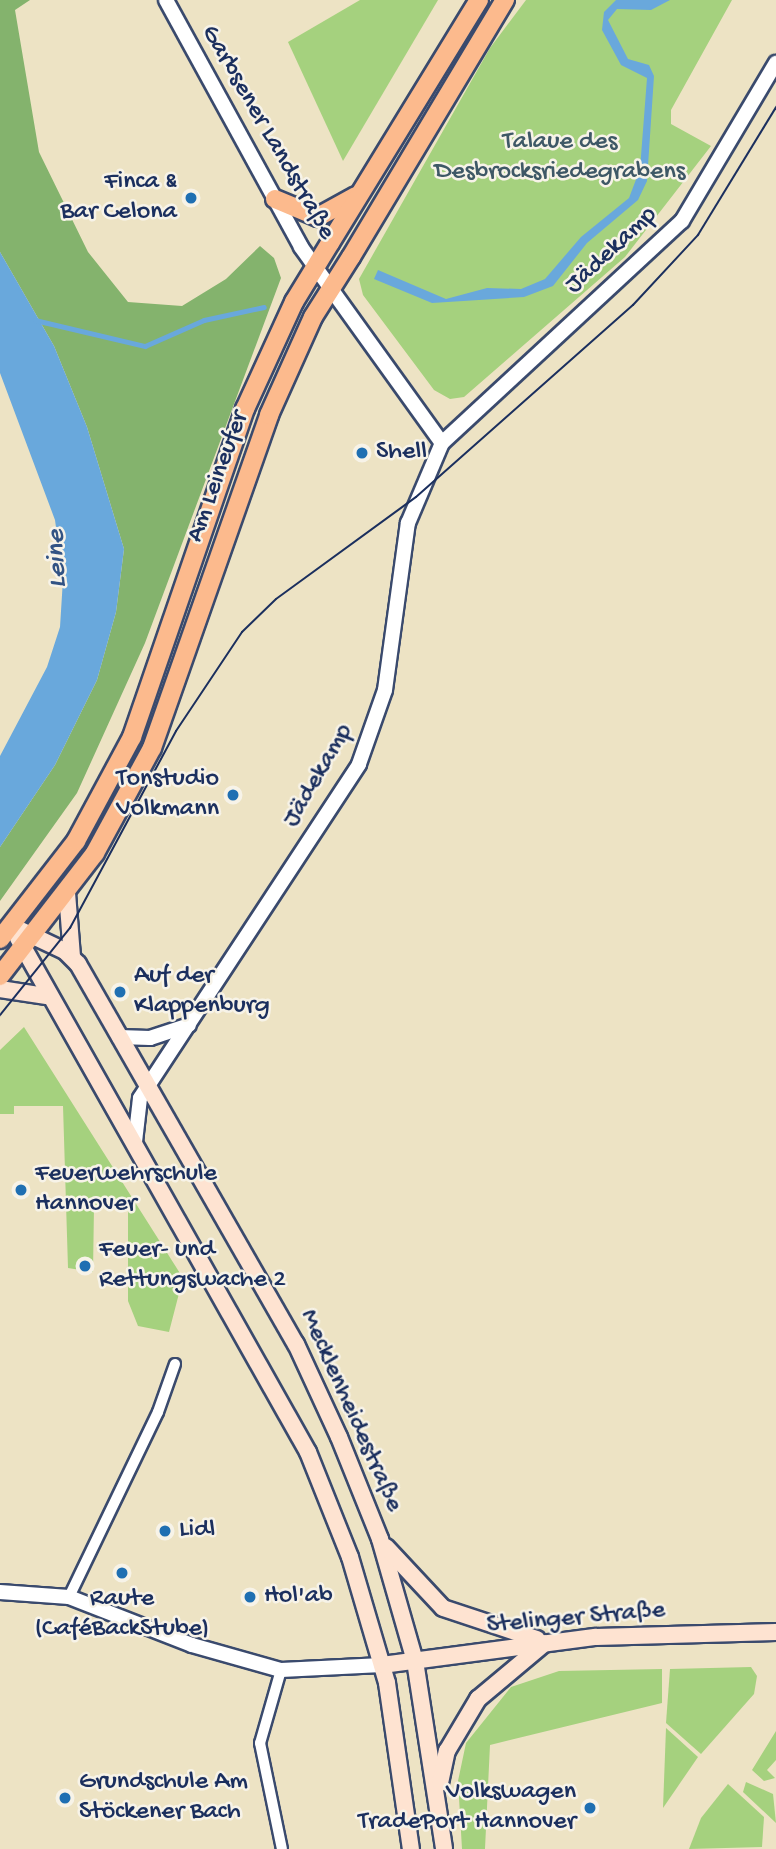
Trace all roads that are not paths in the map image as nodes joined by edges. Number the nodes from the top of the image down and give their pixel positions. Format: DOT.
graph roads {
  1 [pos="166,0"];
  2 [pos="480,0"];
  3 [pos="505,0"];
  4 [pos="776,63"];
  5 [pos="362,192"];
  6 [pos="275,199"];
  7 [pos="315,267"];
  8 [pos="331,287"];
  9 [pos="442,443"];
  10 [pos="67,893"];
  11 [pos="6,933"];
  12 [pos="37,935"];
  13 [pos="24,951"];
  14 [pos="72,956"];
  15 [pos="0,976"];
  16 [pos="0,989"];
  17 [pos="46,996"];
  18 [pos="188,1025"];
  19 [pos="119,1037"];
  20 [pos="148,1087"];
  21 [pos="135,1142"];
  22 [pos="175,1364"];
  23 [pos="380,1539"];
  24 [pos="0,1592"];
  25 [pos="69,1597"];
  26 [pos="776,1632"];
  27 [pos="546,1641"];
  28 [pos="415,1661"];
  29 [pos="382,1665"];
  30 [pos="281,1670"];
  31 [pos="438,1793"];
  32 [pos="282,1849"];
  33 [pos="411,1849"];
  34 [pos="444,1849"];
  1 -- 6 [label="street, Garbsener Landstraße"];
  2 -- 5 [label="main road, Am Leineufer"];
  3 -- 8 [label="main road, Am Leineufer"];
  4 -- 9 [label="street, Jädekamp"];
  5 -- 6 [label="main road"];
  5 -- 7 [label="main road, Am Leineufer"];
  6 -- 7 [label="street, Garbsener Landstraße"];
  7 -- 8 [label="street, Garbsener Landstraße"];
  7 -- 11 [label="main road, Am Leineufer"];
  8 -- 9 [label="street"];
  8 -- 10 [label="main road, Am Leineufer"];
  9 -- 18 [label="street, Jädekamp"];
  10 -- 12 [label="main road, Am Leineufer"];
  10 -- 14 [label="main road"];
  11 -- 12 [label="main road, Mecklenheidestraße"];
  11 -- 13 [label="main road, Mecklenheidestraße"];
  12 -- 13 [label="main road, Am Leineufer"];
  12 -- 14 [label="main road, Mecklenheidestraße"];
  13 -- 15 [label="main road, Am Leineufer"];
  13 -- 17 [label="main road, Mecklenheidestraße"];
  14 -- 19 [label="main road, Mecklenheidestraße"];
  16 -- 17 [label="main road"];
  17 -- 21 [label="main road, Mecklenheidestraße"];
  18 -- 19 [label="street"];
  18 -- 20 [label="street, Jädekamp"];
  19 -- 20 [label="main road, Mecklenheidestraße"];
  20 -- 21 [label="street, Jädekamp"];
  20 -- 23 [label="main road, Mecklenheidestraße"];
  21 -- 29 [label="main road, Mecklenheidestraße"];
  22 -- 25 [label="street"];
  23 -- 27 [label="main road"];
  23 -- 28 [label="main road, Mecklenheidestraße"];
  24 -- 25 [label="street"];
  25 -- 30 [label="street"];
  26 -- 27 [label="main road, Stelinger Straße"];
  27 -- 28 [label="main road, Stelinger Straße"];
  27 -- 31 [label="main road"];
  28 -- 29 [label="main road, Stelinger Straße"];
  28 -- 31 [label="main road, Mecklenheidestraße"];
  29 -- 30 [label="street"];
  29 -- 33 [label="main road, Mecklenheidestraße"];
  30 -- 32 [label="street"];
  31 -- 34 [label="main road, Mecklenheidestraße"];
}
